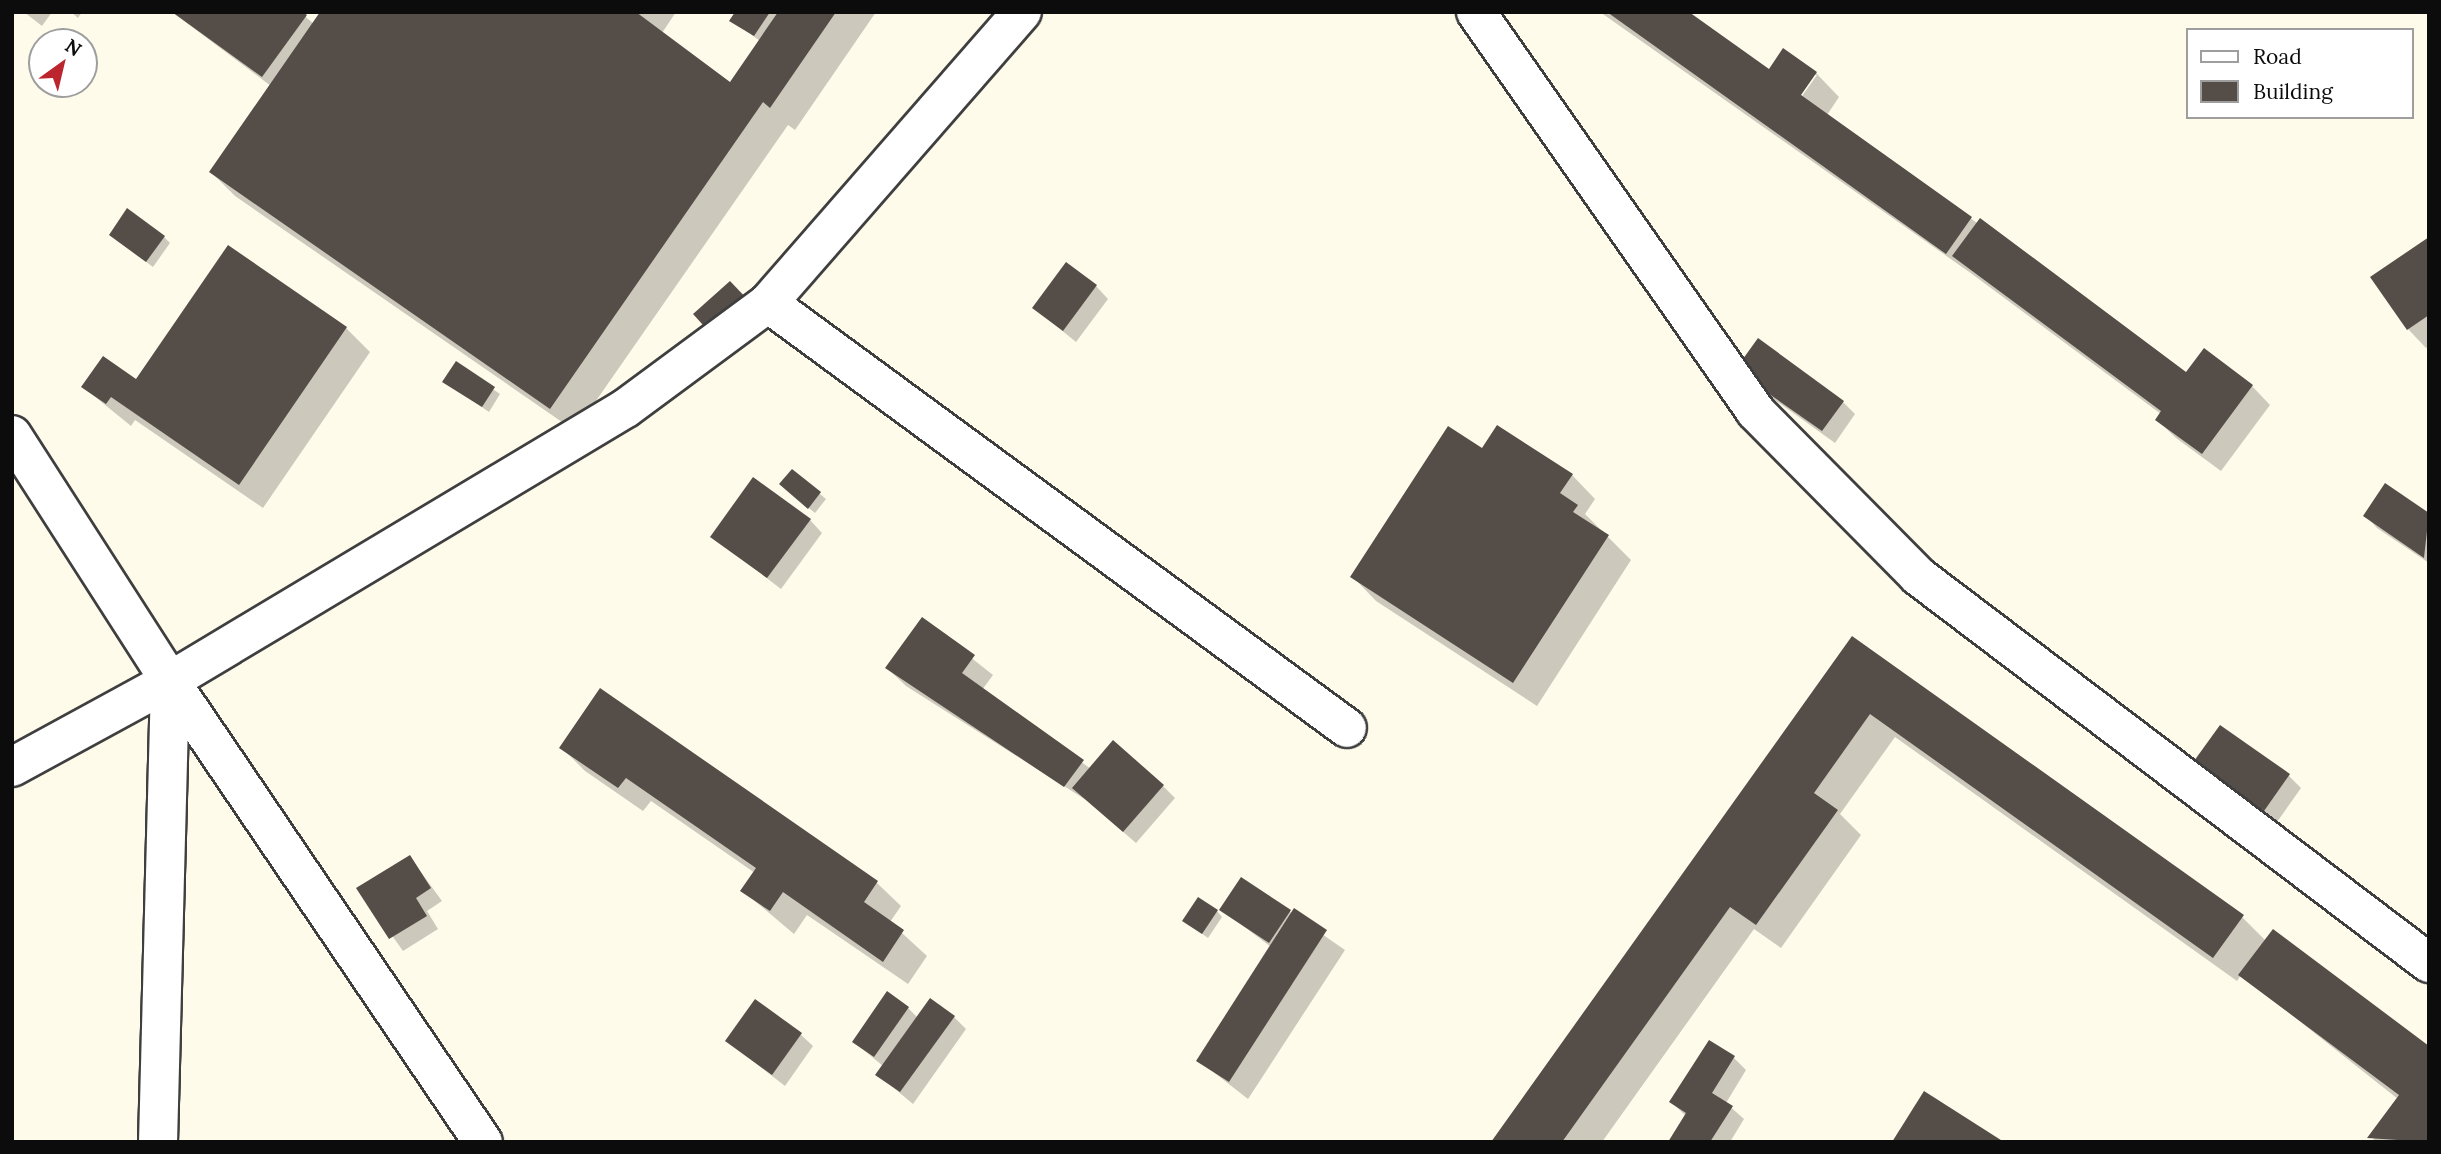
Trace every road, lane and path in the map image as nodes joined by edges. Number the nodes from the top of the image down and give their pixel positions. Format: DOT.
graph roads {
  1 [pos="1022,12"];
  2 [pos="1476,12"];
  3 [pos="768,303"];
  4 [pos="12,435"];
  5 [pos="170,681"];
  6 [pos="1347,728"];
  7 [pos="12,767"];
  8 [pos="2429,962"];
  9 [pos="158,1142"];
  10 [pos="483,1142"];
  1 -- 3 [label="street"];
  2 -- 8 [label="street"];
  3 -- 5 [label="street"];
  3 -- 6 [label="street"];
  4 -- 5 [label="street"];
  5 -- 7 [label="street"];
  5 -- 9 [label="street"];
  5 -- 10 [label="street"];
}
